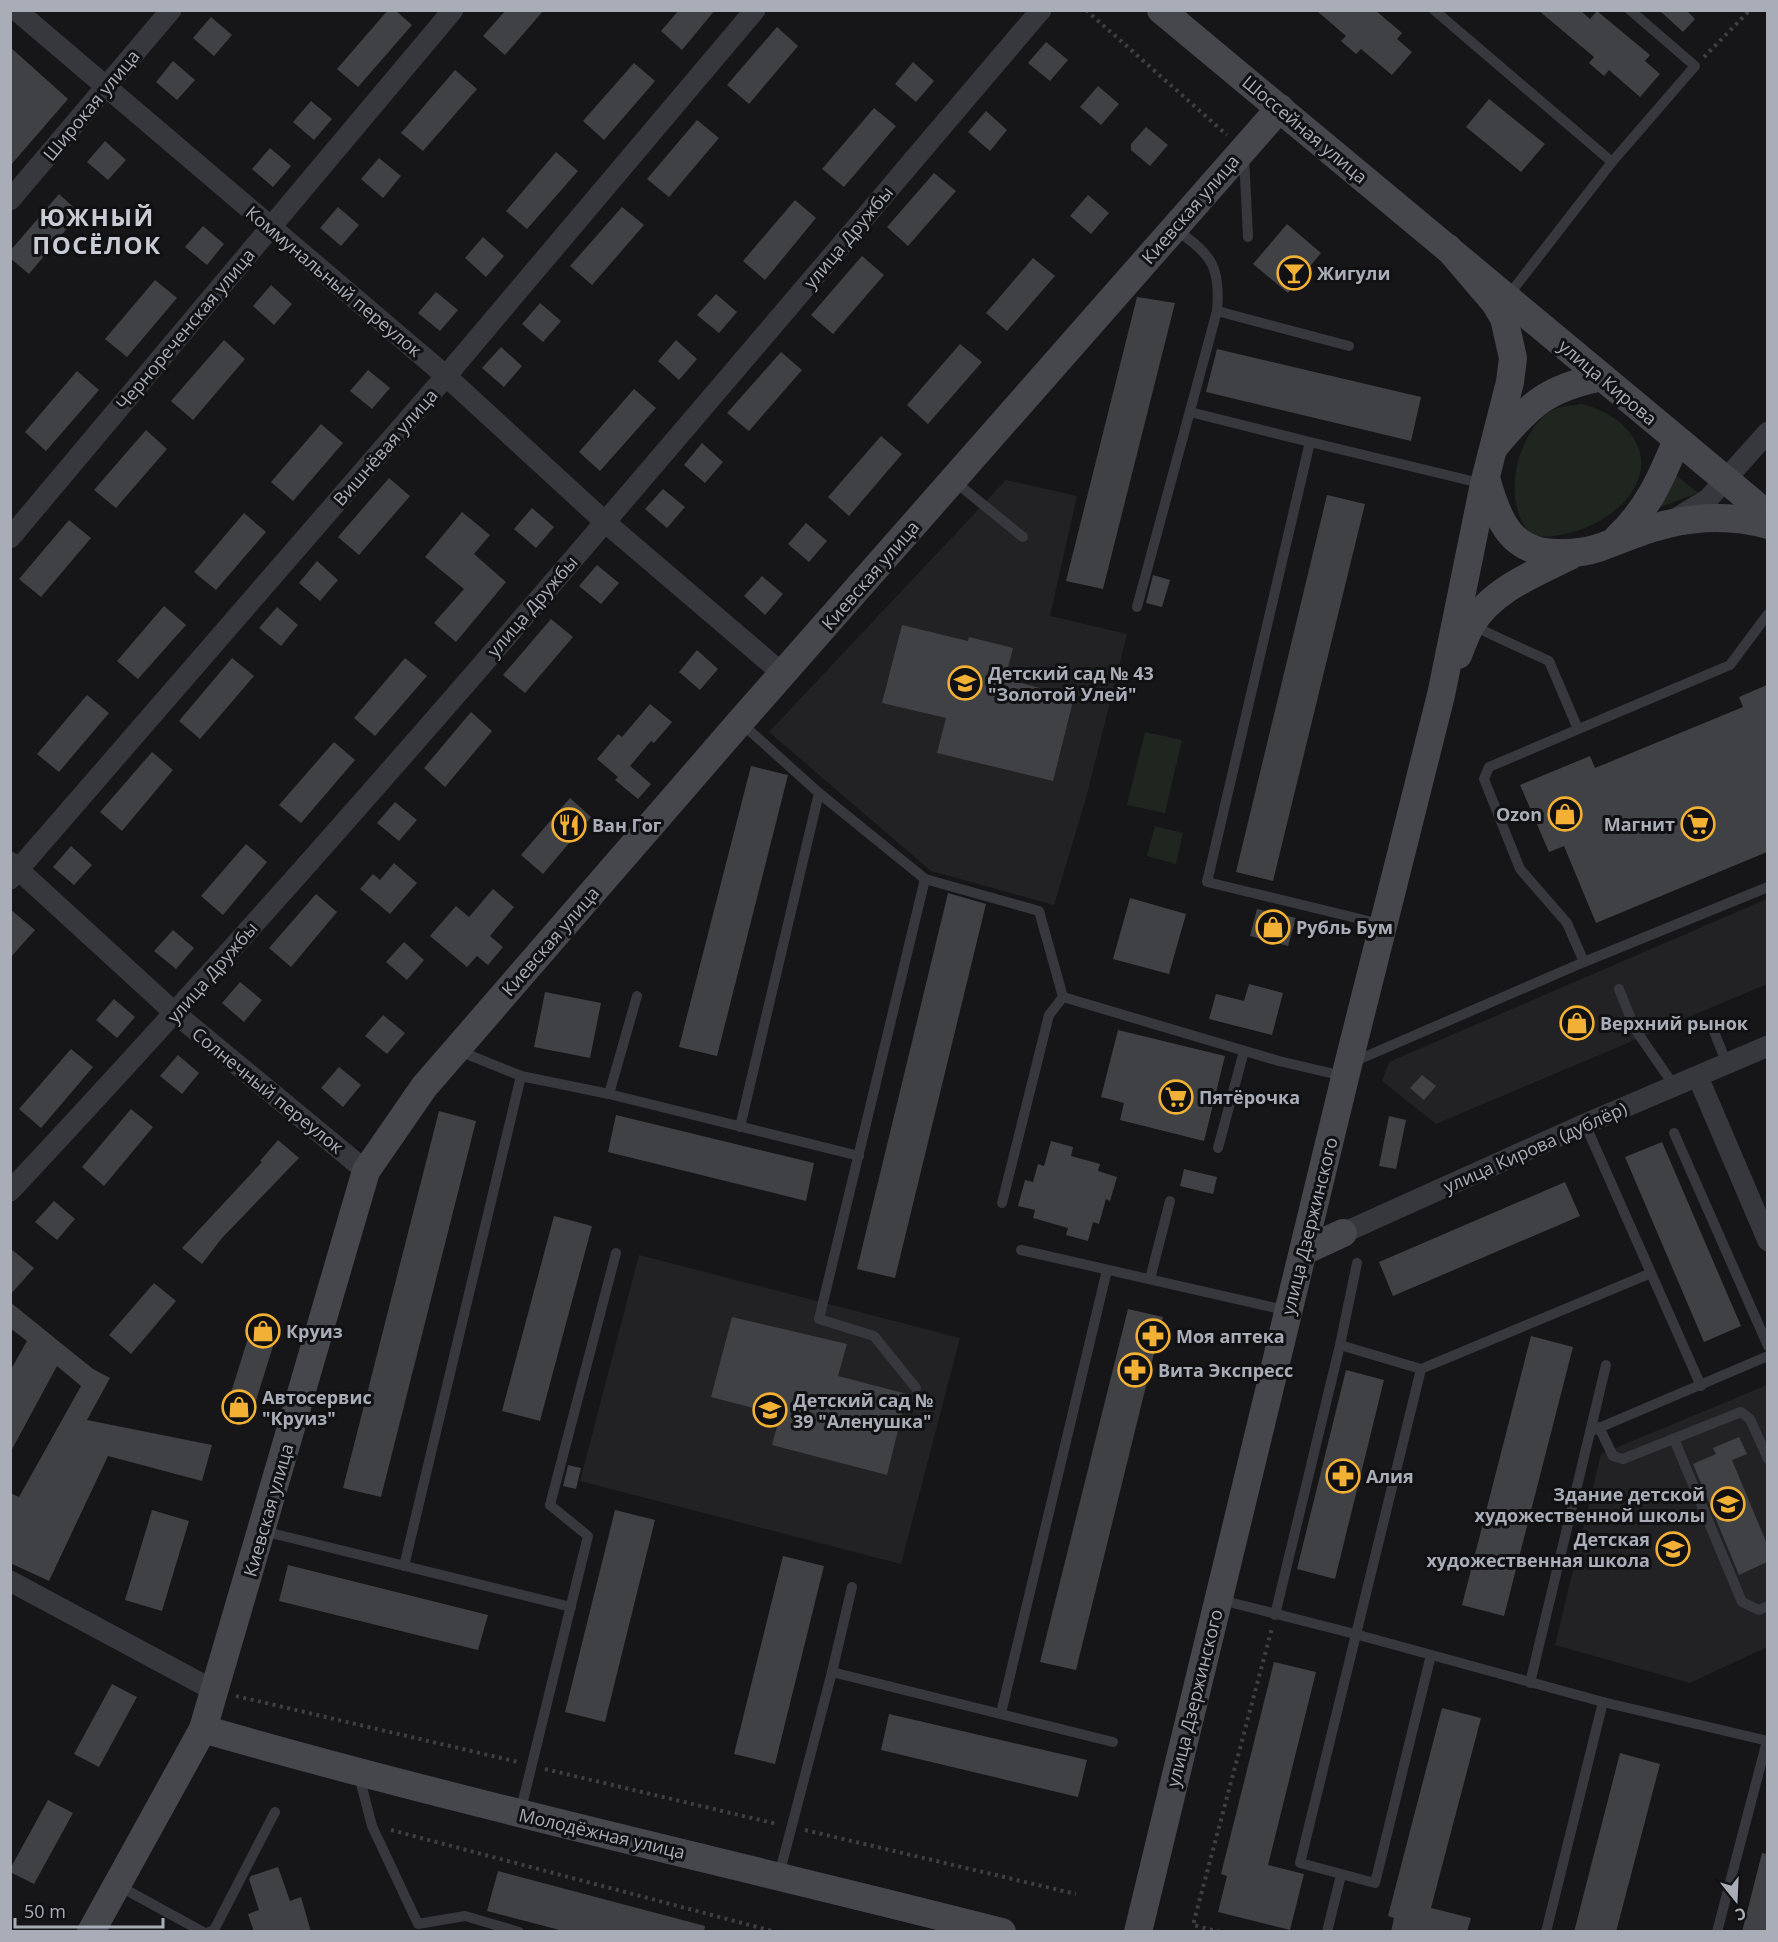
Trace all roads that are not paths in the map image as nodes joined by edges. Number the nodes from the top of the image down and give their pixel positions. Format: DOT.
graph roads {
  1 [pos="16,10"];
  2 [pos="171,10"];
  3 [pos="453,10"];
  4 [pos="755,10"];
  5 [pos="1041,10"];
  6 [pos="1161,10"];
  7 [pos="1434,10"];
  8 [pos="1630,10"];
  9 [pos="107,86"];
  10 [pos="1280,108"];
  11 [pos="1239,145"];
  12 [pos="1612,162"];
  13 [pos="10,200"];
  14 [pos="270,228"];
  15 [pos="1174,228"];
  16 [pos="1248,237"];
  17 [pos="1448,248"];
  18 [pos="1508,297"];
  19 [pos="1217,311"];
  20 [pos="1349,346"];
  21 [pos="446,376"];
  22 [pos="1602,377"];
  23 [pos="1190,412"];
  24 [pos="1767,432"];
  25 [pos="1677,440"];
  26 [pos="1310,442"];
  27 [pos="1493,448"];
  28 [pos="952,480"];
  29 [pos="1485,480"];
  30 [pos="1726,480"];
  31 [pos="1767,515"];
  32 [pos="605,522"];
  33 [pos="1666,524"];
  34 [pos="1767,525"];
  35 [pos="1023,537"];
  36 [pos="10,538"];
  37 [pos="1614,541"];
  38 [pos="1578,552"];
  39 [pos="1137,607"];
  40 [pos="1767,614"];
  41 [pos="1471,624"];
  42 [pos="783,674"];
  43 [pos="1441,696"];
  44 [pos="740,722"];
  45 [pos="1578,729"];
  46 [pos="819,793"];
  47 [pos="14,870"];
  48 [pos="925,879"];
  49 [pos="1767,887"];
  50 [pos="1384,925"];
  51 [pos="1584,962"];
  52 [pos="1619,988"];
  53 [pos="637,996"];
  54 [pos="1063,997"];
  55 [pos="176,1014"];
  56 [pos="1713,1029"];
  57 [pos="1767,1046"];
  58 [pos="457,1050"];
  59 [pos="1244,1051"];
  60 [pos="1727,1064"];
  61 [pos="1347,1071"];
  62 [pos="521,1076"];
  63 [pos="1698,1077"];
  64 [pos="1675,1087"];
  65 [pos="609,1094"];
  66 [pos="1585,1124"];
  67 [pos="740,1127"];
  68 [pos="1674,1133"];
  69 [pos="1218,1148"];
  70 [pos="859,1156"];
  71 [pos="366,1171"];
  72 [pos="10,1191"];
  73 [pos="1170,1201"];
  74 [pos="1002,1203"];
  75 [pos="1342,1233"];
  76 [pos="1767,1241"];
  77 [pos="1022,1250"];
  78 [pos="1304,1251"];
  79 [pos="616,1253"];
  80 [pos="1357,1263"];
  81 [pos="1107,1270"];
  82 [pos="1649,1274"];
  83 [pos="1150,1279"];
  84 [pos="1289,1311"];
  85 [pos="1340,1345"];
  86 [pos="1767,1346"];
  87 [pos="1767,1356"];
  88 [pos="1606,1365"];
  89 [pos="1421,1369"];
  90 [pos="1701,1386"];
  91 [pos="916,1388"];
  92 [pos="1594,1429"];
  93 [pos="1674,1439"];
  94 [pos="1767,1459"];
  95 [pos="263,1531"];
  96 [pos="404,1566"];
  97 [pos="10,1581"];
  98 [pos="852,1587"];
  99 [pos="1218,1599"];
  100 [pos="1767,1606"];
  101 [pos="571,1607"];
  102 [pos="1275,1615"];
  103 [pos="1355,1634"];
  104 [pos="1431,1655"];
  105 [pos="832,1672"];
  106 [pos="1530,1683"];
  107 [pos="223,1693"];
  108 [pos="1603,1702"];
  109 [pos="1001,1713"];
  110 [pos="203,1729"];
  111 [pos="1767,1741"];
  112 [pos="1113,1742"];
  113 [pos="358,1774"];
  114 [pos="275,1812"];
  115 [pos="520,1814"];
  116 [pos="779,1875"];
  117 [pos="1341,1875"];
  118 [pos="117,1885"];
  119 [pos="91,1932"];
  120 [pos="203,1932"];
  121 [pos="209,1932"];
  122 [pos="519,1932"];
  123 [pos="1002,1932"];
  124 [pos="1138,1932"];
  125 [pos="1328,1932"];
  126 [pos="1546,1932"];
  127 [pos="1717,1932"];
  1 -- 9 [label="street, Коммунальный переулок"];
  2 -- 9 [label="street, Широкая улица"];
  3 -- 14 [label="street, Чернореченская улица"];
  4 -- 21 [label="street, Вишнёвая улица"];
  5 -- 32 [label="street, улица Дружбы"];
  6 -- 10 [label="main road, Шоссейная улица"];
  7 -- 12 [label="lane"];
  8 -- 12 [label="lane"];
  9 -- 13 [label="street, Широкая улица"];
  9 -- 14 [label="street, Коммунальный переулок"];
  10 -- 11 [label="main road, Киевская улица"];
  10 -- 17 [label="main road, Шоссейная улица"];
  11 -- 15 [label="main road, Киевская улица"];
  11 -- 16 [label="lane"];
  12 -- 18 [label="lane"];
  14 -- 21 [label="street, Коммунальный переулок"];
  14 -- 36 [label="street, Чернореченская улица"];
  15 -- 19 [label="lane"];
  15 -- 28 [label="main road, Киевская улица"];
  17 -- 18 [label="main road, улица Кирова"];
  17 -- 27 [label="main road"];
  18 -- 22 [label="main road, улица Кирова"];
  19 -- 20 [label="lane"];
  19 -- 23 [label="lane"];
  21 -- 32 [label="street, Коммунальный переулок"];
  21 -- 47 [label="street, Вишнёвая улица"];
  22 -- 25 [label="main road, улица Кирова"];
  22 -- 27 [label="main road"];
  23 -- 26 [label="lane"];
  23 -- 39 [label="lane"];
  24 -- 30 [label="street"];
  25 -- 30 [label="main road, улица Кирова"];
  25 -- 37 [label="main road"];
  26 -- 29 [label="lane"];
  26 -- 50 [label="lane"];
  27 -- 29 [label="main road"];
  28 -- 35 [label="lane"];
  28 -- 42 [label="main road, Киевская улица"];
  29 -- 38 [label="main road"];
  29 -- 43 [label="main road"];
  30 -- 31 [label="main road, улица Кирова"];
  30 -- 33 [label="street"];
  32 -- 42 [label="street, Коммунальный переулок"];
  32 -- 55 [label="street, улица Дружбы"];
  33 -- 34 [label="main road"];
  33 -- 37 [label="main road"];
  37 -- 38 [label="main road"];
  38 -- 41 [label="main road"];
  40 -- 45 [label="lane"];
  41 -- 43 [label="main road"];
  41 -- 45 [label="lane"];
  42 -- 44 [label="main road, Киевская улица"];
  43 -- 50 [label="main road, улица Дзержинского"];
  44 -- 46 [label="lane"];
  44 -- 58 [label="main road, Киевская улица"];
  45 -- 51 [label="lane"];
  46 -- 48 [label="lane"];
  46 -- 67 [label="lane"];
  47 -- 55 [label="street, Солнечный переулок"];
  48 -- 54 [label="lane"];
  48 -- 70 [label="lane"];
  49 -- 51 [label="lane"];
  50 -- 61 [label="main road, улица Дзержинского"];
  51 -- 61 [label="lane"];
  52 -- 64 [label="lane"];
  53 -- 65 [label="lane"];
  54 -- 59 [label="lane"];
  54 -- 74 [label="lane"];
  55 -- 71 [label="street, Солнечный переулок"];
  55 -- 72 [label="street, улица Дружбы"];
  56 -- 60 [label="lane"];
  57 -- 60 [label="street, улица Кирова (дублёр)"];
  58 -- 62 [label="lane"];
  58 -- 71 [label="main road, Киевская улица"];
  59 -- 61 [label="lane"];
  59 -- 69 [label="lane"];
  60 -- 63 [label="street, улица Кирова (дублёр)"];
  61 -- 78 [label="main road, улица Дзержинского"];
  62 -- 65 [label="lane"];
  62 -- 96 [label="lane"];
  63 -- 64 [label="street, улица Кирова (дублёр)"];
  63 -- 76 [label="street"];
  64 -- 66 [label="street, улица Кирова (дублёр)"];
  65 -- 67 [label="lane"];
  66 -- 75 [label="street, улица Кирова (дублёр)"];
  66 -- 82 [label="lane"];
  67 -- 70 [label="lane"];
  68 -- 86 [label="lane"];
  70 -- 91 [label="lane"];
  71 -- 95 [label="main road, Киевская улица"];
  73 -- 83 [label="lane"];
  75 -- 78 [label="main road, улица Кирова (дублёр)"];
  77 -- 81 [label="lane"];
  78 -- 84 [label="main road, улица Дзержинского"];
  79 -- 101 [label="lane"];
  80 -- 85 [label="lane"];
  81 -- 83 [label="lane"];
  81 -- 109 [label="lane"];
  82 -- 89 [label="lane"];
  82 -- 90 [label="lane"];
  83 -- 84 [label="lane"];
  84 -- 99 [label="main road, улица Дзержинского"];
  85 -- 89 [label="lane"];
  85 -- 102 [label="lane"];
  87 -- 90 [label="lane"];
  88 -- 92 [label="lane"];
  89 -- 103 [label="lane"];
  90 -- 92 [label="lane"];
  92 -- 93 [label="lane"];
  92 -- 106 [label="lane"];
  93 -- 94 [label="lane"];
  93 -- 100 [label="lane"];
  95 -- 96 [label="lane"];
  95 -- 107 [label="main road, Киевская улица"];
  96 -- 101 [label="lane"];
  97 -- 107 [label="street"];
  98 -- 105 [label="lane"];
  99 -- 102 [label="lane"];
  99 -- 124 [label="main road, улица Дзержинского"];
  101 -- 115 [label="lane"];
  102 -- 103 [label="lane"];
  103 -- 104 [label="lane"];
  103 -- 117 [label="lane"];
  104 -- 106 [label="lane"];
  104 -- 117 [label="lane"];
  105 -- 109 [label="lane"];
  105 -- 116 [label="lane"];
  106 -- 108 [label="lane"];
  107 -- 110 [label="main road, Киевская улица"];
  108 -- 111 [label="lane"];
  108 -- 126 [label="lane"];
  109 -- 112 [label="lane"];
  110 -- 113 [label="main road, Молодёжная улица"];
  110 -- 118 [label="main road, Киевская улица"];
  111 -- 127 [label="lane"];
  113 -- 115 [label="main road, Молодёжная улица"];
  113 -- 122 [label="lane"];
  114 -- 121 [label="lane"];
  115 -- 116 [label="main road, Молодёжная улица"];
  116 -- 123 [label="main road, Молодёжная улица"];
  117 -- 125 [label="lane"];
  118 -- 119 [label="main road, Киевская улица"];
  118 -- 120 [label="lane"];
}
